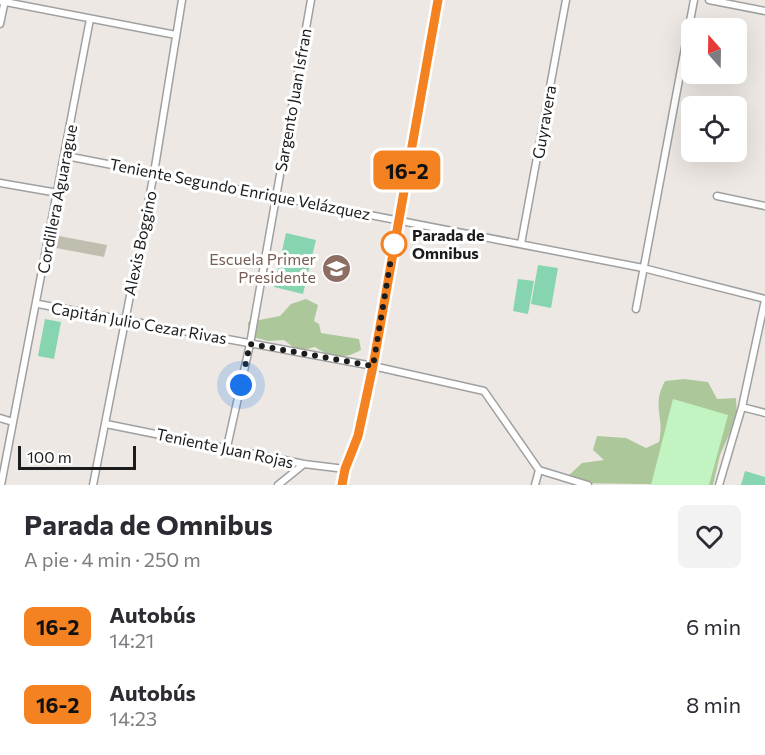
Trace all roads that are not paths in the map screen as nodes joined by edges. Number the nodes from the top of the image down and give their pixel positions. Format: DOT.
graph roads {
  1 [pos="182,0"];
  2 [pos="311,0"];
  3 [pos="438,0"];
  4 [pos="566,0"];
  5 [pos="694,0"];
  6 [pos="709,0"];
  7 [pos="3,1"];
  8 [pos="765,11"];
  9 [pos="90,19"];
  10 [pos="0,24"];
  11 [pos="176,35"];
  12 [pos="66,156"];
  13 [pos="154,173"];
  14 [pos="0,183"];
  15 [pos="58,193"];
  16 [pos="276,196"];
  17 [pos="717,196"];
  18 [pos="765,206"];
  19 [pos="398,220"];
  20 [pos="521,244"];
  21 [pos="644,268"];
  22 [pos="765,300"];
  23 [pos="38,304"];
  24 [pos="636,309"];
  25 [pos="124,320"];
  26 [pos="250,344"];
  27 [pos="373,366"];
  28 [pos="742,407"];
  29 [pos="765,413"];
  30 [pos="0,418"];
  31 [pos="14,422"];
  32 [pos="106,424"];
  33 [pos="227,447"];
  34 [pos="304,464"];
  35 [pos="345,469"];
  36 [pos="539,470"];
  37 [pos="1,485"];
  38 [pos="93,485"];
  39 [pos="278,485"];
  40 [pos="342,485"];
  41 [pos="535,485"];
  42 [pos="588,485"];
  43 [pos="719,485"];
  1 -- 11 [label="street, Alexis Boggino"];
  2 -- 16 [label="street, Sargento Juan Isfran"];
  3 -- 19 [label="street"];
  4 -- 20 [label="street, Guyravera"];
  5 -- 21 [label="street"];
  6 -- 8 [label="street"];
  7 -- 9 [label="street"];
  7 -- 10 [label="street"];
  9 -- 11 [label="street"];
  9 -- 12 [label="street, Cordillera Aguarague"];
  11 -- 13 [label="street, Alexis Boggino"];
  12 -- 13 [label="street, Teniente Segundo Enrique Velázquez"];
  12 -- 15 [label="street, Cordillera Aguarague"];
  13 -- 16 [label="street, Teniente Segundo Enrique Velázquez"];
  13 -- 25 [label="street, Alexis Boggino"];
  14 -- 15 [label="street"];
  15 -- 23 [label="street, Cordillera Aguarague"];
  16 -- 19 [label="street, Teniente Segundo Enrique Velázquez"];
  16 -- 26 [label="street, Sargento Juan Isfran"];
  17 -- 18 [label="street"];
  19 -- 20 [label="street, Teniente Segundo Enrique Velázquez"];
  19 -- 27 [label="street"];
  20 -- 21 [label="street, Teniente Segundo Enrique Velázquez"];
  21 -- 22 [label="street, Teniente Segundo Enrique Velázquez"];
  21 -- 24 [label="street"];
  22 -- 28 [label="street"];
  23 -- 25 [label="street, Capitán Julio Cezar Rivas"];
  23 -- 31 [label="street, Cordillera Aguarague"];
  25 -- 26 [label="street, Capitán Julio Cezar Rivas"];
  25 -- 32 [label="street, Alexis Boggino"];
  26 -- 27 [label="street, Capitán Julio Cezar Rivas"];
  26 -- 33 [label="street, Sargento Juan Isfran"];
  27 -- 35 [label="street"];
  27 -- 36 [label="street, Capitán Julio Cezar Rivas"];
  28 -- 29 [label="street"];
  28 -- 43 [label="street"];
  30 -- 31 [label="street"];
  31 -- 37 [label="street, Cordillera Aguarague"];
  32 -- 33 [label="street, Teniente Juan Rojas"];
  32 -- 38 [label="street, Alexis Boggino"];
  33 -- 34 [label="street, Teniente Juan Rojas"];
  34 -- 35 [label="street, Teniente Juan Rojas"];
  34 -- 39 [label="street"];
  35 -- 40 [label="street"];
  36 -- 41 [label="street"];
  36 -- 42 [label="street"];
}
